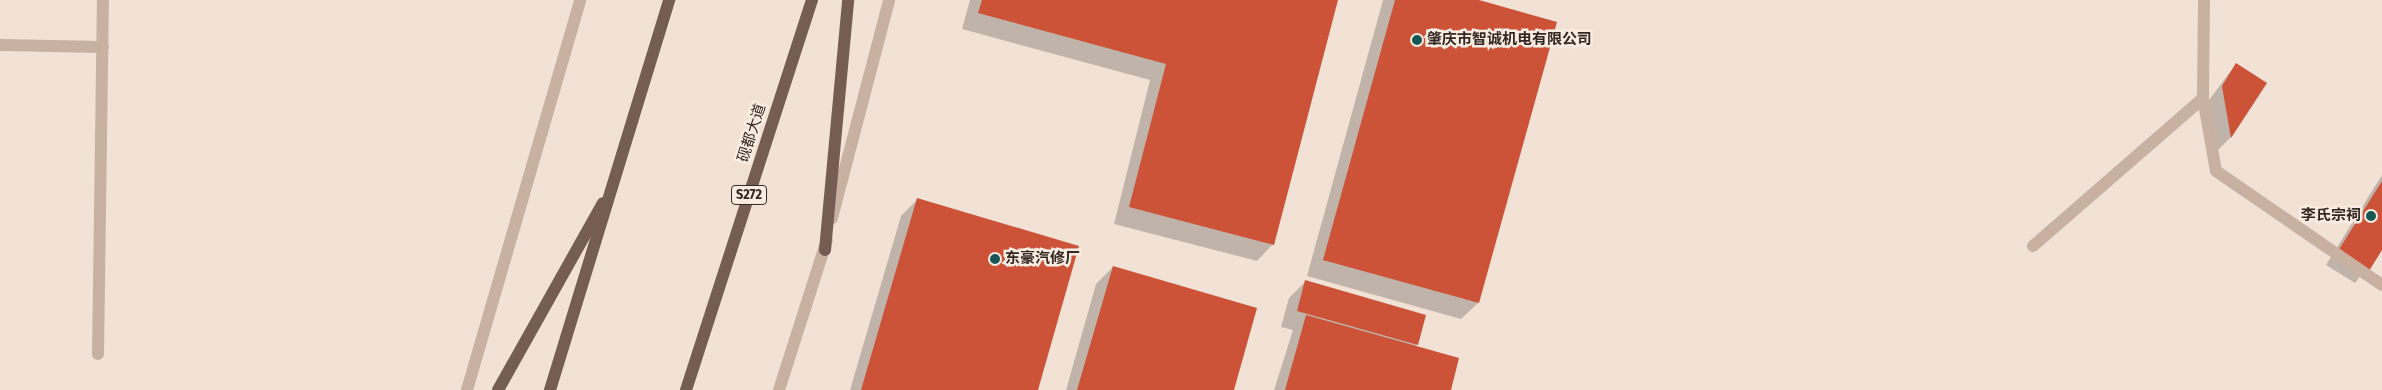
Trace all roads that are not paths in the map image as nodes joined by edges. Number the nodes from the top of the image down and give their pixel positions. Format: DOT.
graph roads {
  1 [pos="103,0"];
  2 [pos="580,0"];
  3 [pos="668,0"];
  4 [pos="812,0"];
  5 [pos="848,0"];
  6 [pos="889,0"];
  7 [pos="2204,0"];
  8 [pos="0,45"];
  9 [pos="103,47"];
  10 [pos="2203,98"];
  11 [pos="617,178"];
  12 [pos="2032,246"];
  13 [pos="825,250"];
  14 [pos="2382,285"];
  15 [pos="98,354"];
  16 [pos="467,390"];
  17 [pos="498,390"];
  18 [pos="550,390"];
  19 [pos="686,390"];
  20 [pos="779,390"];
  1 -- 9 [label="street"];
  2 -- 16 [label="street"];
  3 -- 11 [label="main road"];
  4 -- 19 [label="main road, 砚都大道 / S272"];
  5 -- 13 [label="main road"];
  6 -- 13 [label="street"];
  7 -- 10 [label="street"];
  8 -- 9 [label="street"];
  9 -- 15 [label="street"];
  10 -- 12 [label="street"];
  10 -- 14 [label="street"];
  11 -- 17 [label="main road"];
  11 -- 18 [label="main road"];
  13 -- 20 [label="street"];
}
